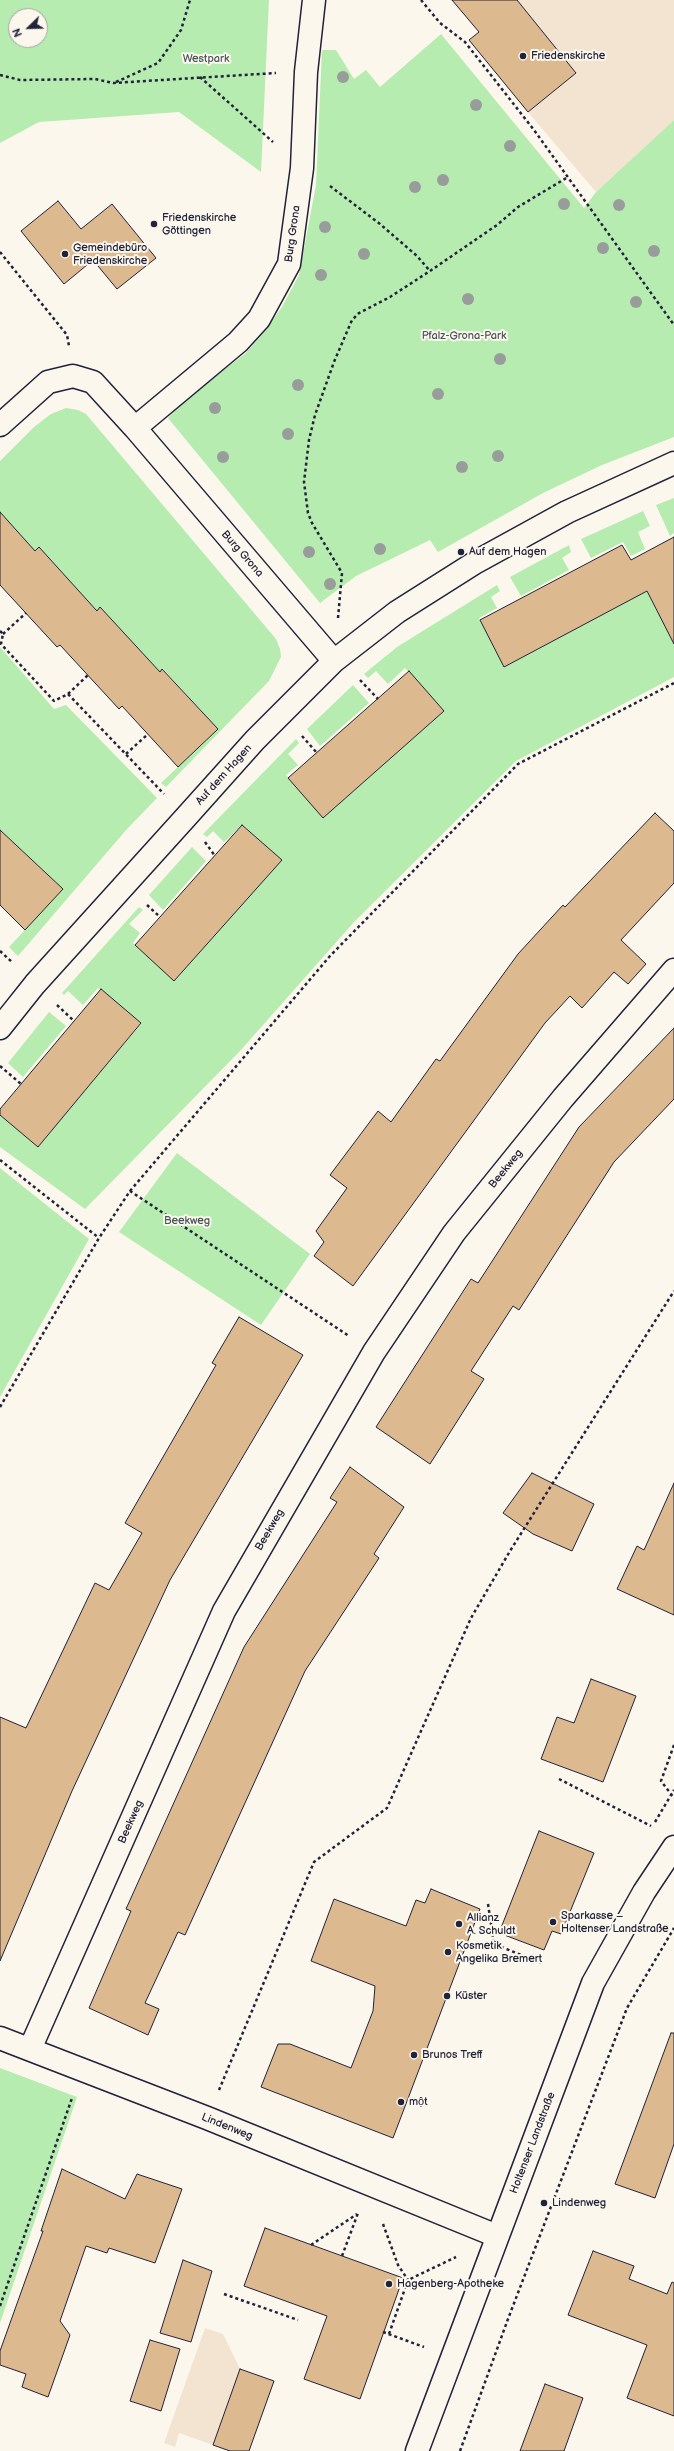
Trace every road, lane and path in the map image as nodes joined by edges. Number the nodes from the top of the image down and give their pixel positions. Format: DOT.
graph roads {
  1 [pos="190,0"];
  2 [pos="314,0"];
  3 [pos="421,0"];
  4 [pos="306,72"];
  5 [pos="0,75"];
  6 [pos="200,77"];
  7 [pos="113,83"];
  8 [pos="302,168"];
  9 [pos="568,177"];
  10 [pos="0,252"];
  11 [pos="430,271"];
  12 [pos="674,325"];
  13 [pos="67,335"];
  14 [pos="0,425"];
  15 [pos="135,428"];
  16 [pos="674,463"];
  17 [pos="26,613"];
  18 [pos="0,631"];
  19 [pos="4,634"];
  20 [pos="334,661"];
  21 [pos="88,675"];
  22 [pos="674,683"];
  23 [pos="68,694"];
  24 [pos="148,734"];
  25 [pos="126,754"];
  26 [pos="186,817"];
  27 [pos="215,856"];
  28 [pos="674,970"];
  29 [pos="0,1028"];
  30 [pos="0,1066"];
  31 [pos="21,1084"];
  32 [pos="0,1160"];
  33 [pos="130,1191"];
  34 [pos="99,1238"];
  35 [pos="674,1292"];
  36 [pos="374,1352"];
  37 [pos="0,1407"];
  38 [pos="674,1745"];
  39 [pos="559,1779"];
  40 [pos="674,1798"];
  41 [pos="652,1827"];
  42 [pos="674,1847"];
  43 [pos="488,1904"];
  44 [pos="674,1928"];
  45 [pos="541,1963"];
  46 [pos="0,2038"];
  47 [pos="30,2049"];
  48 [pos="82,2069"];
  49 [pos="207,2118"];
  50 [pos="369,2184"];
  51 [pos="358,2214"];
  52 [pos="497,2236"];
  53 [pos="311,2245"];
  54 [pos="342,2256"];
  55 [pos="458,2256"];
  56 [pos="408,2280"];
  57 [pos="224,2294"];
  58 [pos="0,2306"];
  59 [pos="298,2320"];
  60 [pos="383,2332"];
  61 [pos="389,2334"];
  62 [pos="425,2347"];
  63 [pos="418,2451"];
  64 [pos="460,2451"];
  1 -- 7 [label="path"];
  2 -- 4 [label="street, Burg Grona"];
  3 -- 9 [label="path"];
  4 -- 6 [label="path"];
  4 -- 8 [label="street, Burg Grona"];
  5 -- 7 [label="path"];
  6 -- 7 [label="path"];
  6 -- 8 [label="path"];
  8 -- 11 [label="path"];
  8 -- 15 [label="street, Burg Grona"];
  9 -- 11 [label="path"];
  9 -- 12 [label="path"];
  10 -- 13 [label="path"];
  11 -- 20 [label="path"];
  14 -- 15 [label="street, Burg Grona"];
  15 -- 20 [label="street, Burg Grona"];
  16 -- 20 [label="street, Auf dem Hagen"];
  17 -- 19 [label="path"];
  18 -- 19 [label="path"];
  19 -- 23 [label="path"];
  20 -- 26 [label="street, Auf dem Hagen"];
  21 -- 23 [label="path"];
  22 -- 33 [label="path"];
  23 -- 25 [label="path"];
  24 -- 25 [label="path"];
  25 -- 26 [label="path"];
  26 -- 27 [label="path"];
  26 -- 29 [label="street, Auf dem Hagen"];
  28 -- 36 [label="street, Beekweg"];
  30 -- 31 [label="path"];
  32 -- 34 [label="path"];
  33 -- 34 [label="path"];
  33 -- 36 [label="path"];
  34 -- 37 [label="path"];
  35 -- 49 [label="path"];
  36 -- 47 [label="street, Beekweg"];
  38 -- 40 [label="path"];
  39 -- 41 [label="path"];
  42 -- 52 [label="street, Holtenser Landstraße"];
  43 -- 45 [label="path"];
  44 -- 64 [label="path"];
  46 -- 47 [label="street, Lindenweg"];
  47 -- 48 [label="street, Lindenweg"];
  48 -- 49 [label="street, Lindenweg"];
  48 -- 58 [label="path"];
  49 -- 50 [label="street, Lindenweg"];
  50 -- 51 [label="path"];
  50 -- 52 [label="street, Lindenweg"];
  50 -- 56 [label="path"];
  51 -- 53 [label="path"];
  51 -- 54 [label="path"];
  52 -- 63 [label="street, Holtenser Landstraße"];
  55 -- 56 [label="path"];
  56 -- 61 [label="path"];
  57 -- 59 [label="path"];
  60 -- 61 [label="path"];
  61 -- 62 [label="path"];
}
